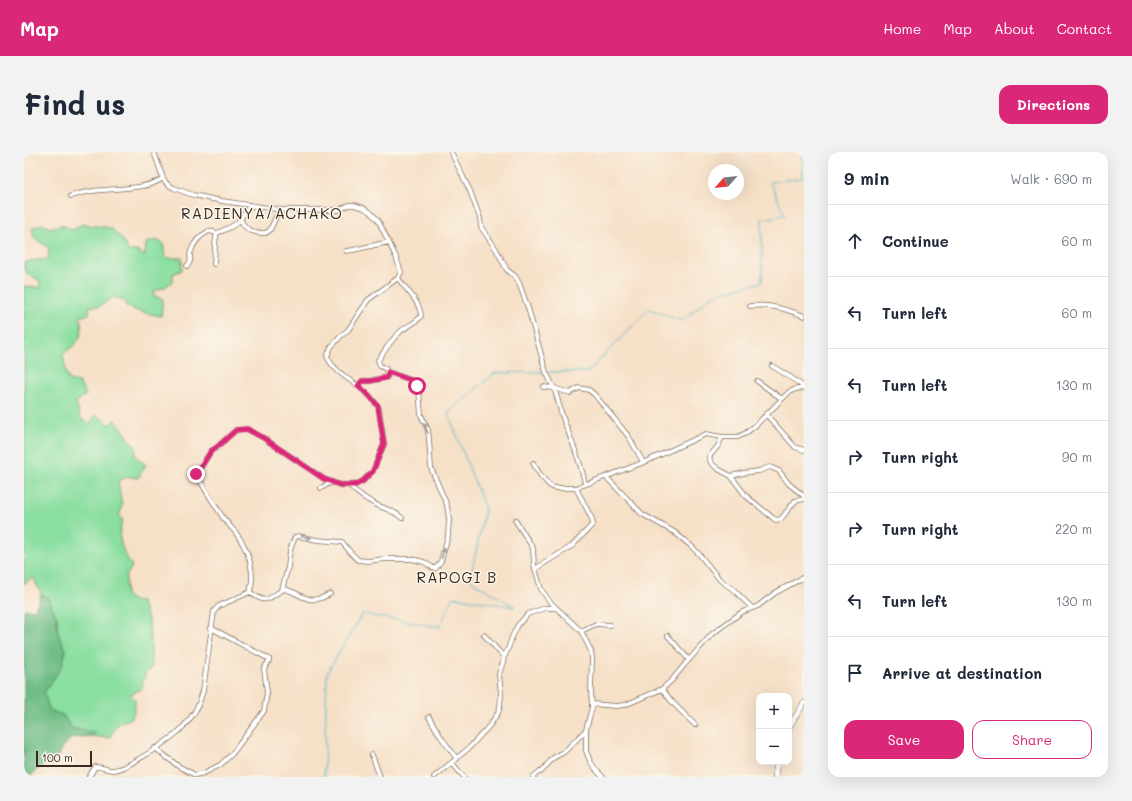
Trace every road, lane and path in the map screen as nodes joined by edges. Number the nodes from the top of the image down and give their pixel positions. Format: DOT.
graph roads {
  1 [pos="451,152"];
  2 [pos="153,153"];
  3 [pos="163,178"];
  4 [pos="71,196"];
  5 [pos="250,206"];
  6 [pos="282,210"];
  7 [pos="241,220"];
  8 [pos="216,233"];
  9 [pos="389,242"];
  10 [pos="346,251"];
  11 [pos="214,264"];
  12 [pos="188,266"];
  13 [pos="398,278"];
  14 [pos="750,306"];
  15 [pos="804,316"];
  16 [pos="772,366"];
  17 [pos="388,372"];
  18 [pos="757,381"];
  19 [pos="358,386"];
  20 [pos="542,387"];
  21 [pos="804,387"];
  22 [pos="554,388"];
  23 [pos="782,399"];
  24 [pos="766,414"];
  25 [pos="722,438"];
  26 [pos="804,450"];
  27 [pos="643,462"];
  28 [pos="533,463"];
  29 [pos="731,476"];
  30 [pos="606,477"];
  31 [pos="332,482"];
  32 [pos="585,484"];
  33 [pos="349,485"];
  34 [pos="321,488"];
  35 [pos="576,488"];
  36 [pos="804,496"];
  37 [pos="804,499"];
  38 [pos="402,518"];
  39 [pos="515,520"];
  40 [pos="535,569"];
  41 [pos="804,577"];
  42 [pos="282,590"];
  43 [pos="250,592"];
  44 [pos="330,594"];
  45 [pos="556,608"];
  46 [pos="752,608"];
  47 [pos="610,625"];
  48 [pos="211,628"];
  49 [pos="580,631"];
  50 [pos="484,635"];
  51 [pos="668,636"];
  52 [pos="504,656"];
  53 [pos="688,660"];
  54 [pos="662,689"];
  55 [pos="804,703"];
  56 [pos="592,704"];
  57 [pos="429,717"];
  58 [pos="792,722"];
  59 [pos="695,725"];
  60 [pos="586,730"];
  61 [pos="155,748"];
  62 [pos="372,755"];
  63 [pos="457,759"];
  64 [pos="452,763"];
  65 [pos="777,765"];
  66 [pos="88,777"];
  67 [pos="380,777"];
  68 [pos="434,777"];
  69 [pos="464,777"];
  70 [pos="533,777"];
  71 [pos="603,777"];
  72 [pos="775,777"];
  1 -- 22 [label="street"];
  2 -- 3 [label="street"];
  3 -- 4 [label="street"];
  3 -- 5 [label="street"];
  5 -- 6 [label="street"];
  5 -- 7 [label="street"];
  6 -- 7 [label="street"];
  6 -- 9 [label="street"];
  7 -- 8 [label="street"];
  8 -- 11 [label="street"];
  8 -- 12 [label="street"];
  9 -- 10 [label="street"];
  9 -- 13 [label="street"];
  13 -- 17 [label="street"];
  13 -- 19 [label="street"];
  14 -- 15 [label="street"];
  16 -- 21 [label="street"];
  17 -- 19 [label="street"];
  42 -- 17 [label="street, one-way"];
  18 -- 23 [label="street"];
  19 -- 33 [label="street"];
  20 -- 22 [label="street"];
  21 -- 23 [label="street"];
  22 -- 27 [label="street"];
  22 -- 32 [label="street"];
  23 -- 24 [label="street"];
  24 -- 25 [label="street"];
  24 -- 26 [label="street"];
  25 -- 27 [label="street"];
  25 -- 29 [label="street"];
  27 -- 30 [label="street"];
  28 -- 35 [label="street"];
  29 -- 36 [label="street"];
  29 -- 37 [label="street"];
  30 -- 32 [label="street"];
  30 -- 46 [label="street"];
  31 -- 33 [label="street"];
  31 -- 34 [label="street"];
  31 -- 43 [label="street"];
  32 -- 35 [label="street"];
  33 -- 38 [label="street"];
  35 -- 40 [label="street"];
  39 -- 40 [label="street"];
  40 -- 45 [label="street"];
  41 -- 46 [label="street"];
  42 -- 43 [label="street"];
  42 -- 44 [label="street"];
  43 -- 48 [label="street"];
  45 -- 49 [label="street"];
  45 -- 52 [label="street"];
  46 -- 53 [label="street"];
  47 -- 49 [label="street"];
  48 -- 61 [label="street"];
  48 -- 61 [label="street"];
  49 -- 56 [label="street"];
  50 -- 52 [label="street"];
  51 -- 53 [label="street"];
  52 -- 63 [label="street"];
  53 -- 54 [label="street"];
  54 -- 56 [label="street"];
  54 -- 59 [label="street"];
  55 -- 58 [label="street"];
  56 -- 60 [label="street"];
  57 -- 63 [label="street"];
  60 -- 70 [label="street"];
  60 -- 71 [label="street"];
  61 -- 66 [label="street"];
  62 -- 67 [label="street"];
  63 -- 64 [label="street"];
  64 -- 68 [label="street"];
  64 -- 69 [label="street"];
  65 -- 72 [label="street"];
}
